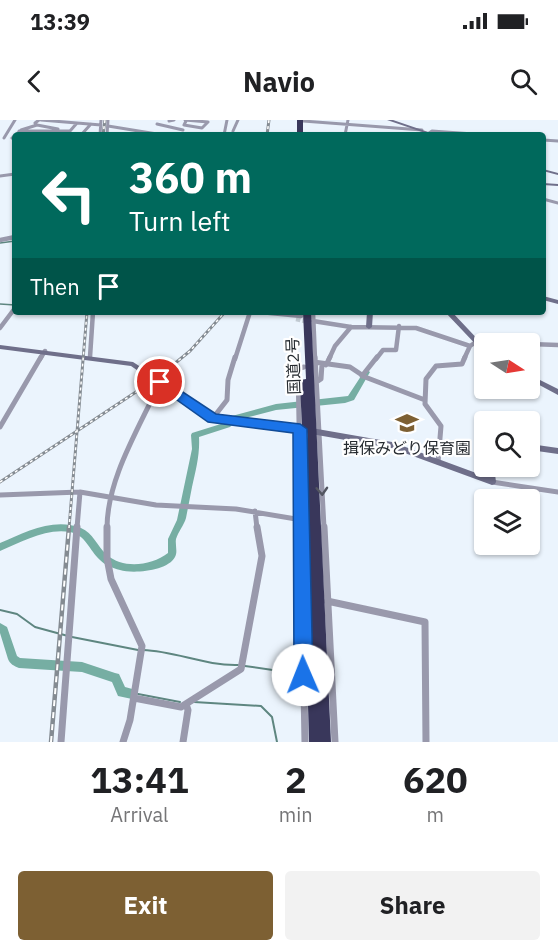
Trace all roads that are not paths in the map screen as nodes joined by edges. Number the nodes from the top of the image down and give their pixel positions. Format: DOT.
graph roads {
  1 [pos="15,120"];
  2 [pos="40,120"];
  3 [pos="108,120"];
  4 [pos="174,120"];
  5 [pos="186,120"];
  6 [pos="300,120"];
  7 [pos="390,120"];
  8 [pos="169,121"];
  9 [pos="202,121"];
  10 [pos="317,121"];
  11 [pos="101,122"];
  12 [pos="227,122"];
  13 [pos="237,122"];
  14 [pos="348,122"];
  15 [pos="77,123"];
  16 [pos="91,124"];
  17 [pos="157,124"];
  18 [pos="38,125"];
  19 [pos="108,126"];
  20 [pos="175,129"];
  21 [pos="62,130"];
  22 [pos="183,130"];
  23 [pos="422,130"];
  24 [pos="19,131"];
  25 [pos="233,131"];
  26 [pos="0,132"];
  27 [pos="10,132"];
  28 [pos="30,132"];
  29 [pos="47,132"];
  30 [pos="84,132"];
  31 [pos="107,132"];
  32 [pos="140,132"];
  33 [pos="170,132"];
  34 [pos="426,132"];
  35 [pos="431,132"];
  36 [pos="446,132"];
  37 [pos="2,138"];
  38 [pos="12,312"];
  39 [pos="93,315"];
  40 [pos="249,315"];
  41 [pos="289,315"];
  42 [pos="370,315"];
  43 [pos="450,315"];
  44 [pos="304,317"];
  45 [pos="327,324"];
  46 [pos="399,326"];
  47 [pos="369,327"];
  48 [pos="0,328"];
  49 [pos="351,328"];
  50 [pos="473,344"];
  51 [pos="558,345"];
  52 [pos="0,347"];
  53 [pos="45,351"];
  54 [pos="90,357"];
  55 [pos="307,365"];
  56 [pos="324,365"];
  57 [pos="362,376"];
  58 [pos="318,381"];
  59 [pos="160,382"];
  60 [pos="540,382"];
  61 [pos="296,387"];
  62 [pos="558,392"];
  63 [pos="425,400"];
  64 [pos="308,404"];
  65 [pos="213,418"];
  66 [pos="0,427"];
  67 [pos="309,431"];
  68 [pos="540,449"];
  69 [pos="558,452"];
  70 [pos="438,462"];
  71 [pos="491,477"];
  72 [pos="492,482"];
  73 [pos="80,492"];
  74 [pos="558,492"];
  75 [pos="0,495"];
  76 [pos="110,497"];
  77 [pos="255,511"];
  78 [pos="304,520"];
  79 [pos="323,601"];
  80 [pos="134,698"];
  81 [pos="186,704"];
  82 [pos="61,742"];
  83 [pos="123,742"];
  84 [pos="183,742"];
  85 [pos="305,742"];
  86 [pos="315,742"];
  87 [pos="325,742"];
  88 [pos="335,742"];
  89 [pos="426,742"];
  1 -- 27 [label="street"];
  2 -- 15 [label="street"];
  2 -- 18 [label="street"];
  3 -- 19 [label="street"];
  4 -- 8 [label="street"];
  5 -- 9 [label="street"];
  5 -- 9 [label="street"];
  6 -- 10 [label="street"];
  7 -- 23 [label="street"];
  10 -- 14 [label="street"];
  11 -- 16 [label="street"];
  12 -- 13 [label="street"];
  13 -- 25 [label="street"];
  14 -- 23 [label="street"];
  15 -- 16 [label="street"];
  15 -- 21 [label="street"];
  16 -- 30 [label="street"];
  17 -- 20 [label="street"];
  18 -- 21 [label="street"];
  18 -- 24 [label="street"];
  19 -- 31 [label="street"];
  19 -- 32 [label="street"];
  20 -- 22 [label="street"];
  20 -- 33 [label="street"];
  21 -- 29 [label="street"];
  23 -- 34 [label="street"];
  24 -- 28 [label="street"];
  26 -- 27 [label="street"];
  27 -- 37 [label="street"];
  35 -- 36 [label="street"];
  38 -- 48 [label="street"];
  39 -- 54 [label="street"];
  40 -- 65 [label="street"];
  41 -- 44 [label="street"];
  42 -- 47 [label="street"];
  43 -- 50 [label="street"];
  44 -- 49 [label="street"];
  44 -- 55 [label="highway, 国道2号"];
  44 -- 55 [label="street"];
  45 -- 49 [label="street"];
  46 -- 47 [label="street"];
  46 -- 50 [label="street"];
  46 -- 57 [label="street"];
  47 -- 49 [label="street"];
  49 -- 56 [label="street"];
  50 -- 51 [label="street"];
  50 -- 63 [label="street"];
  52 -- 53 [label="street"];
  53 -- 54 [label="street"];
  53 -- 66 [label="street"];
  54 -- 59 [label="street"];
  55 -- 56 [label="street"];
  55 -- 61 [label="street"];
  55 -- 64 [label="highway, 国道2号"];
  55 -- 64 [label="street"];
  56 -- 57 [label="street"];
  56 -- 58 [label="street"];
  57 -- 63 [label="street"];
  59 -- 65 [label="street"];
  59 -- 76 [label="street"];
  60 -- 62 [label="street"];
  63 -- 70 [label="street"];
  64 -- 67 [label="highway, 国道2号"];
  65 -- 67 [label="street"];
  67 -- 70 [label="street"];
  67 -- 78 [label="highway, 国道2号"];
  67 -- 79 [label="highway, 国道2号, one-way"];
  68 -- 69 [label="street"];
  70 -- 72 [label="street"];
  71 -- 72 [label="street"];
  72 -- 74 [label="street"];
  73 -- 75 [label="street"];
  73 -- 76 [label="street"];
  73 -- 82 [label="street"];
  76 -- 77 [label="street"];
  76 -- 80 [label="street"];
  77 -- 78 [label="street"];
  77 -- 81 [label="street"];
  78 -- 85 [label="street"];
  78 -- 86 [label="highway, 国道2号"];
  79 -- 87 [label="highway, 国道2号"];
  79 -- 88 [label="street"];
  79 -- 89 [label="street"];
  80 -- 81 [label="street"];
  80 -- 83 [label="street"];
  81 -- 84 [label="street"];
}
